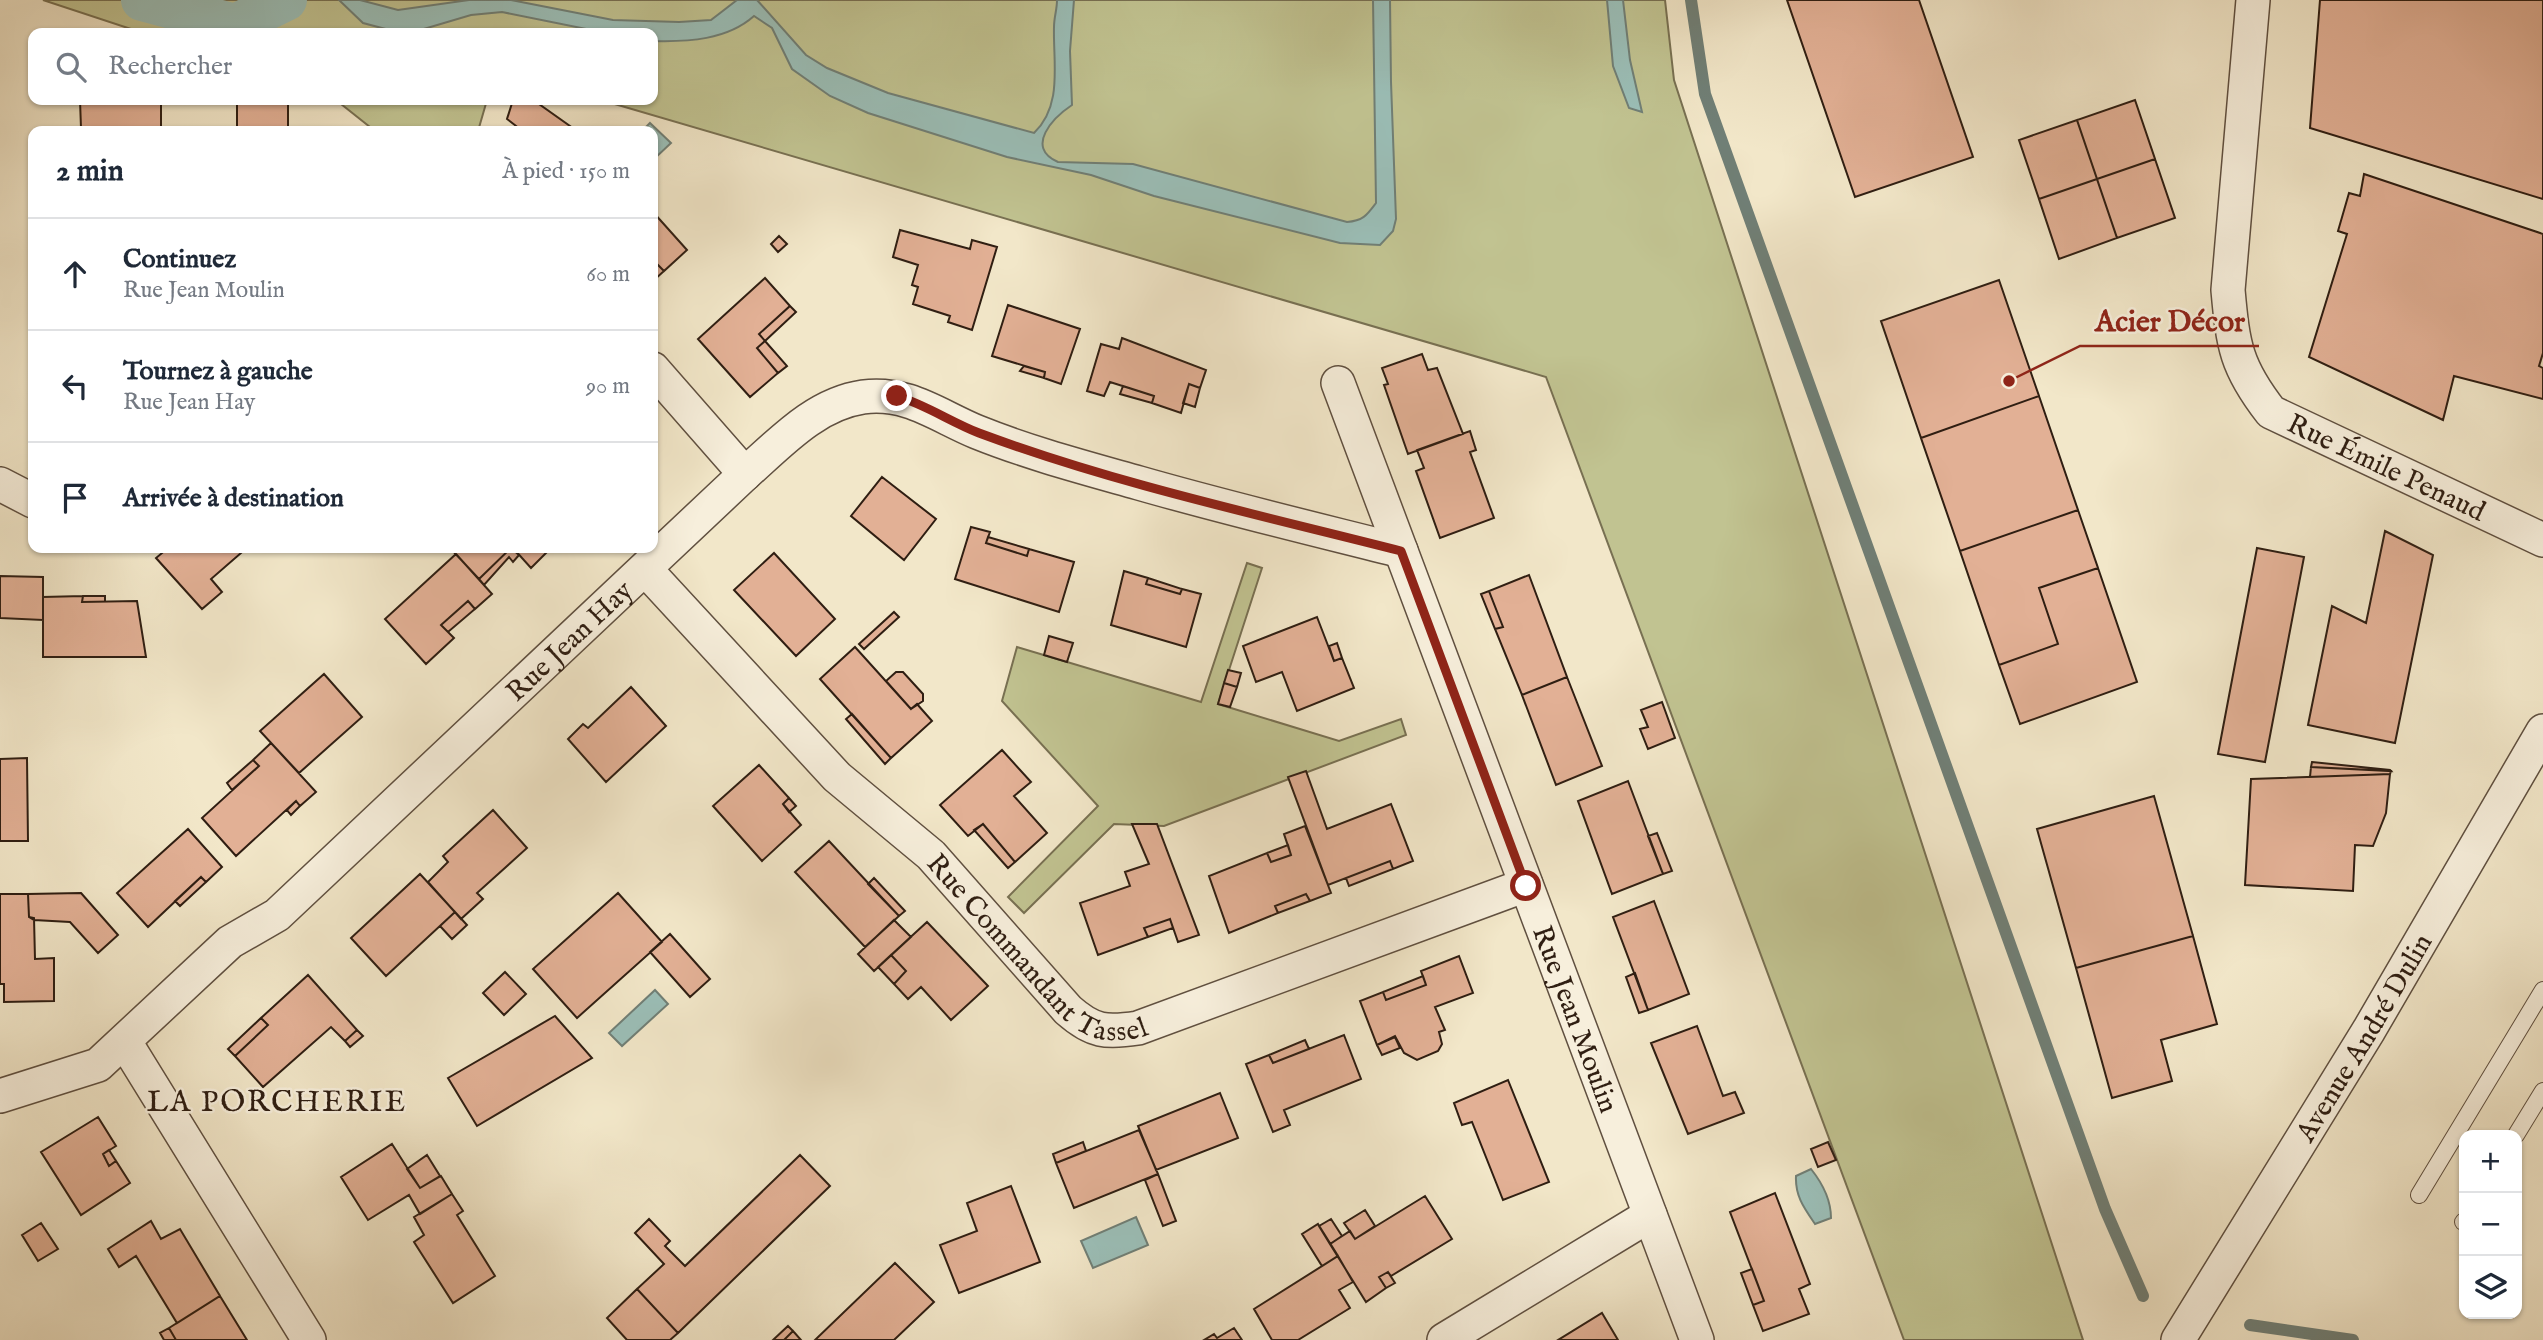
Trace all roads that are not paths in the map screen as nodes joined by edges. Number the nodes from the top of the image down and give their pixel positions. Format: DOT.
graph roads {
  1 [pos="2253,0"];
  2 [pos="658,375"];
  3 [pos="1338,383"];
  4 [pos="745,474"];
  5 [pos="0,484"];
  6 [pos="28,498"];
  7 [pos="2543,540"];
  8 [pos="1401,551"];
  9 [pos="646,570"];
  10 [pos="2543,730"];
  11 [pos="1526,886"];
  12 [pos="2543,990"];
  13 [pos="125,1042"];
  14 [pos="2543,1091"];
  15 [pos="0,1096"];
  16 [pos="2519,1130"];
  17 [pos="2419,1195"];
  18 [pos="1650,1214"];
  19 [pos="2182,1333"];
  20 [pos="309,1340"];
  21 [pos="1444,1340"];
  22 [pos="1697,1340"];
  1 -- 7 [label="street, Rue Émile Penaud"];
  2 -- 4 [label="street"];
  3 -- 8 [label="street, Rue Jean Moulin"];
  4 -- 8 [label="street, Rue Jean Hay"];
  4 -- 9 [label="street, Rue Jean Hay"];
  5 -- 6 [label="street"];
  8 -- 11 [label="street, Rue Jean Moulin"];
  9 -- 11 [label="street, Rue Commandant Tassel"];
  9 -- 13 [label="street, Rue Jean Hay"];
  10 -- 19 [label="street, Avenue André Dulin"];
  11 -- 18 [label="street, Rue Jean Moulin"];
  12 -- 17 [label="lane"];
  13 -- 15 [label="street, Rue Jean Hay"];
  13 -- 20 [label="street"];
  14 -- 16 [label="lane"];
  18 -- 21 [label="street"];
  18 -- 22 [label="street, Rue Jean Moulin"];
}
